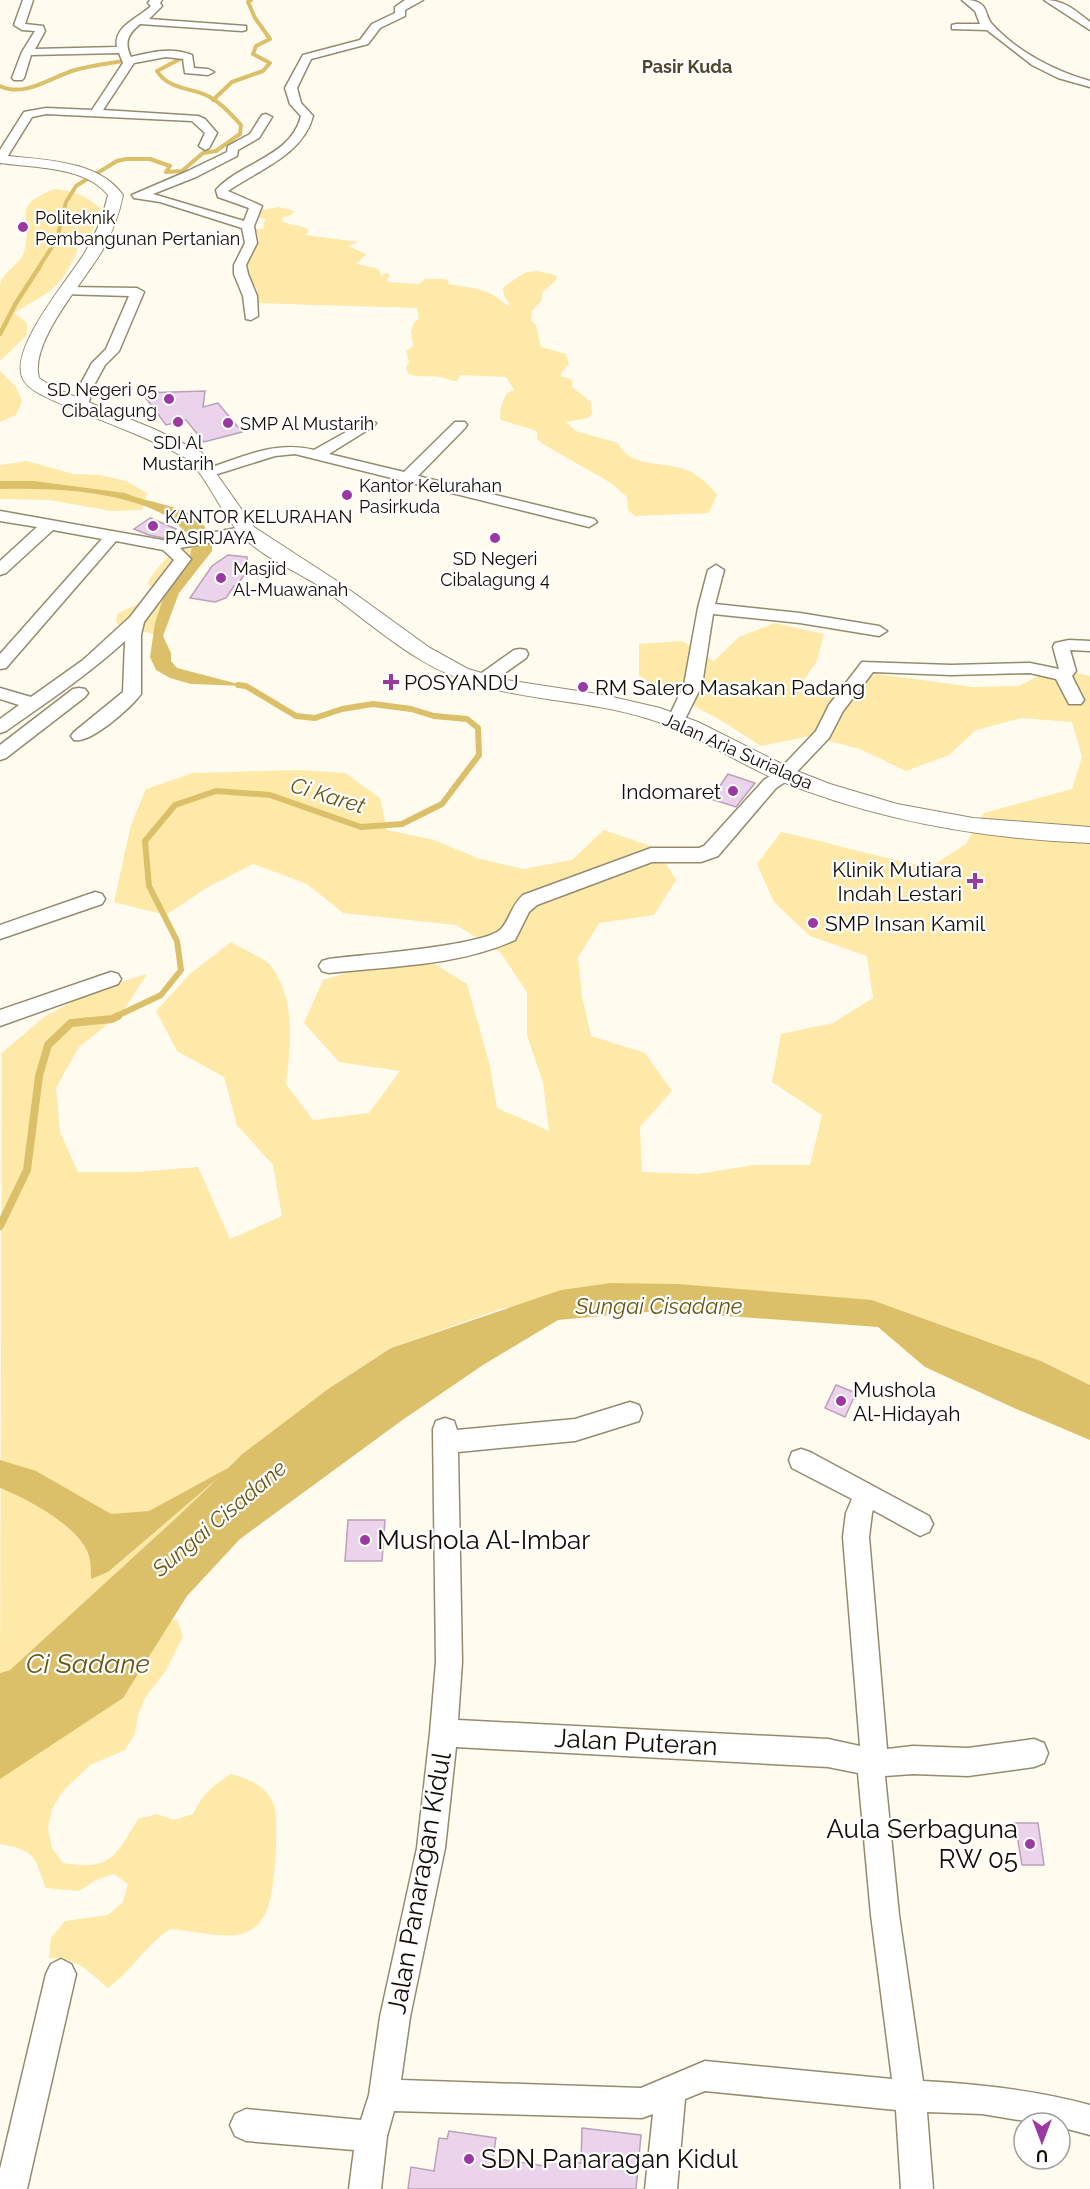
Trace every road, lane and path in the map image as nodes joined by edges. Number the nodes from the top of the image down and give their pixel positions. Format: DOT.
graph roads {
  1 [pos="28,0"];
  2 [pos="157,0"];
  3 [pos="418,0"];
  4 [pos="967,0"];
  5 [pos="1049,0"];
  6 [pos="136,21"];
  7 [pos="956,27"];
  8 [pos="990,27"];
  9 [pos="1090,27"];
  10 [pos="242,28"];
  11 [pos="121,50"];
  12 [pos="27,52"];
  13 [pos="127,64"];
  14 [pos="208,72"];
  15 [pos="18,78"];
  16 [pos="1090,84"];
  17 [pos="96,112"];
  18 [pos="266,117"];
  19 [pos="205,146"];
  20 [pos="0,159"];
  21 [pos="116,195"];
  22 [pos="140,195"];
  23 [pos="248,226"];
  24 [pos="67,291"];
  25 [pos="251,316"];
  26 [pos="81,405"];
  27 [pos="369,423"];
  28 [pos="460,425"];
  29 [pos="317,455"];
  30 [pos="208,473"];
  31 [pos="406,479"];
  32 [pos="0,516"];
  33 [pos="589,522"];
  34 [pos="48,526"];
  35 [pos="247,531"];
  36 [pos="112,537"];
  37 [pos="176,545"];
  38 [pos="0,570"];
  39 [pos="716,570"];
  40 [pos="705,608"];
  41 [pos="136,621"];
  42 [pos="879,631"];
  43 [pos="1090,646"];
  44 [pos="520,654"];
  45 [pos="0,663"];
  46 [pos="1063,675"];
  47 [pos="482,681"];
  48 [pos="0,693"];
  49 [pos="79,693"];
  50 [pos="1075,700"];
  51 [pos="34,704"];
  52 [pos="676,721"];
  53 [pos="0,727"];
  54 [pos="80,736"];
  55 [pos="0,754"];
  56 [pos="786,774"];
  57 [pos="1090,835"];
  58 [pos="96,899"];
  59 [pos="0,932"];
  60 [pos="328,966"];
  61 [pos="111,980"];
  62 [pos="0,1018"];
  63 [pos="630,1413"];
  64 [pos="801,1460"];
  65 [pos="867,1494"];
  66 [pos="920,1524"];
  67 [pos="444,1733"];
  68 [pos="1034,1753"];
  69 [pos="872,1764"];
  70 [pos="61,1974"];
  71 [pos="671,2089"];
  72 [pos="384,2095"];
  73 [pos="909,2096"];
  74 [pos="1090,2120"];
  75 [pos="246,2125"];
  76 [pos="372,2136"];
  77 [pos="11,2189"];
  78 [pos="365,2189"];
  79 [pos="661,2189"];
  80 [pos="917,2189"];
  1 -- 12 [label="street"];
  2 -- 6 [label="street"];
  3 -- 23 [label="street"];
  4 -- 8 [label="street"];
  5 -- 9 [label="street"];
  6 -- 10 [label="street"];
  6 -- 11 [label="street"];
  7 -- 8 [label="street"];
  8 -- 16 [label="street"];
  11 -- 12 [label="street"];
  11 -- 13 [label="street"];
  12 -- 15 [label="street"];
  13 -- 14 [label="street"];
  13 -- 17 [label="street"];
  17 -- 19 [label="street"];
  17 -- 20 [label="street"];
  18 -- 22 [label="street"];
  20 -- 21 [label="main road"];
  21 -- 22 [label="street"];
  21 -- 24 [label="main road, Jalan Aria Surialaga"];
  22 -- 23 [label="street"];
  23 -- 25 [label="street"];
  24 -- 26 [label="main road, Jalan Aria Surialaga"];
  24 -- 26 [label="street"];
  26 -- 30 [label="main road, Jalan Aria Surialaga"];
  27 -- 29 [label="street"];
  28 -- 31 [label="street"];
  29 -- 30 [label="street"];
  29 -- 31 [label="street"];
  30 -- 35 [label="main road, Jalan Aria Surialaga"];
  31 -- 33 [label="street"];
  32 -- 34 [label="street"];
  34 -- 36 [label="street"];
  34 -- 38 [label="street"];
  35 -- 37 [label="street"];
  35 -- 47 [label="main road, Jalan Aria Surialaga"];
  36 -- 37 [label="street"];
  36 -- 45 [label="street"];
  37 -- 41 [label="street"];
  39 -- 40 [label="street"];
  40 -- 42 [label="street"];
  40 -- 52 [label="street"];
  41 -- 51 [label="street"];
  41 -- 54 [label="street"];
  43 -- 46 [label="street"];
  44 -- 47 [label="street"];
  46 -- 50 [label="street"];
  46 -- 56 [label="street"];
  47 -- 52 [label="main road, Jalan Aria Surialaga"];
  48 -- 51 [label="street"];
  49 -- 55 [label="street"];
  51 -- 53 [label="street"];
  52 -- 56 [label="main road, Jalan Aria Surialaga"];
  56 -- 57 [label="main road, Jalan Aria Surialaga"];
  56 -- 60 [label="street"];
  58 -- 59 [label="street"];
  61 -- 62 [label="street"];
  63 -- 67 [label="street, Jalan Panaragan Kidul"];
  64 -- 65 [label="street"];
  65 -- 66 [label="street"];
  65 -- 69 [label="street"];
  67 -- 69 [label="street, Jalan Puteran"];
  67 -- 72 [label="street, Jalan Panaragan Kidul"];
  68 -- 69 [label="street"];
  69 -- 73 [label="street"];
  70 -- 77 [label="street"];
  71 -- 72 [label="street"];
  71 -- 73 [label="street"];
  71 -- 79 [label="street"];
  72 -- 76 [label="street, Jalan Panaragan Kidul"];
  73 -- 74 [label="street"];
  73 -- 80 [label="street"];
  75 -- 76 [label="street"];
  76 -- 78 [label="street, Jalan Panaragan Kidul"];
}
